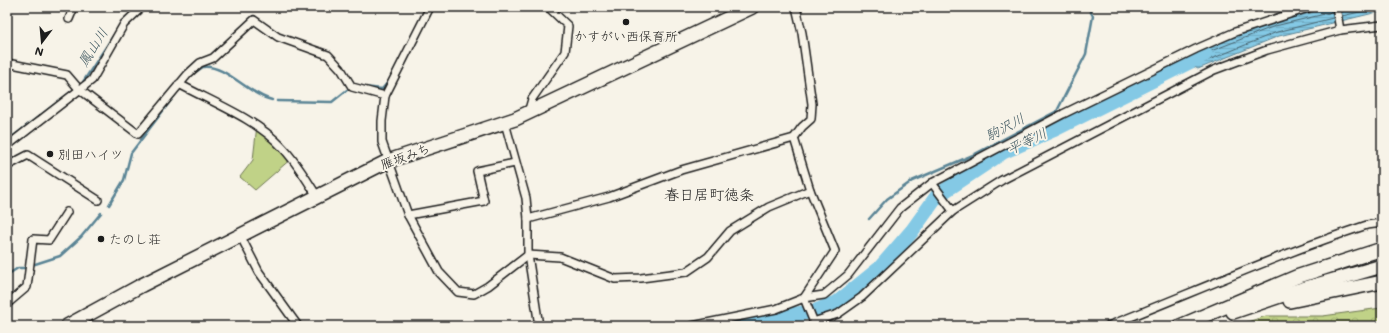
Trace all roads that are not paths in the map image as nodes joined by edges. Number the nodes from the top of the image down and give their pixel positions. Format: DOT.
graph roads {
  1 [pos="74,7"];
  2 [pos="142,7"];
  3 [pos="430,7"];
  4 [pos="548,7"];
  5 [pos="752,7"];
  6 [pos="796,7"];
  7 [pos="1311,7"];
  8 [pos="1336,7"];
  9 [pos="69,19"];
  10 [pos="1382,25"];
  11 [pos="1340,30"];
  12 [pos="7,63"];
  13 [pos="179,84"];
  14 [pos="79,89"];
  15 [pos="385,96"];
  16 [pos="528,114"];
  17 [pos="504,123"];
  18 [pos="794,138"];
  19 [pos="7,146"];
  20 [pos="388,161"];
  21 [pos="514,163"];
  22 [pos="7,166"];
  23 [pos="932,183"];
  24 [pos="810,190"];
  25 [pos="317,196"];
  26 [pos="98,200"];
  27 [pos="953,211"];
  28 [pos="67,212"];
  29 [pos="408,215"];
  30 [pos="528,218"];
  31 [pos="1382,223"];
  32 [pos="240,235"];
  33 [pos="1382,249"];
  34 [pos="528,255"];
  35 [pos="1382,266"];
  36 [pos="1382,282"];
  37 [pos="805,301"];
  38 [pos="7,304"];
  39 [pos="1237,311"];
  40 [pos="814,324"];
  41 [pos="67,326"];
  42 [pos="298,326"];
  43 [pos="539,326"];
  44 [pos="692,326"];
  45 [pos="1108,326"];
  46 [pos="1180,326"];
  47 [pos="1194,326"];
  1 -- 9 [label="street"];
  2 -- 14 [label="street"];
  3 -- 15 [label="street"];
  4 -- 16 [label="street"];
  5 -- 16 [label="highway, 雁坂みち"];
  6 -- 18 [label="street"];
  7 -- 23 [label="street"];
  8 -- 11 [label="street"];
  10 -- 11 [label="street"];
  11 -- 27 [label="street"];
  12 -- 14 [label="street"];
  13 -- 14 [label="street"];
  13 -- 15 [label="street"];
  13 -- 25 [label="street"];
  14 -- 19 [label="street"];
  15 -- 20 [label="street"];
  16 -- 17 [label="highway, 雁坂みち"];
  17 -- 20 [label="highway, 雁坂みち"];
  17 -- 21 [label="street"];
  18 -- 24 [label="street"];
  18 -- 30 [label="street"];
  20 -- 25 [label="highway, 雁坂みち"];
  20 -- 29 [label="street"];
  21 -- 29 [label="street"];
  21 -- 30 [label="street"];
  22 -- 26 [label="street"];
  23 -- 27 [label="street"];
  23 -- 37 [label="street"];
  24 -- 34 [label="street"];
  24 -- 37 [label="street"];
  25 -- 32 [label="highway, 雁坂みち"];
  27 -- 40 [label="street"];
  28 -- 38 [label="street"];
  29 -- 34 [label="street"];
  30 -- 34 [label="street"];
  31 -- 45 [label="street"];
  32 -- 41 [label="highway, 雁坂みち"];
  32 -- 42 [label="street"];
  33 -- 46 [label="highway"];
  34 -- 43 [label="street"];
  35 -- 39 [label="highway"];
  36 -- 39 [label="highway"];
  37 -- 40 [label="street"];
  37 -- 44 [label="street"];
  39 -- 47 [label="highway"];
}
